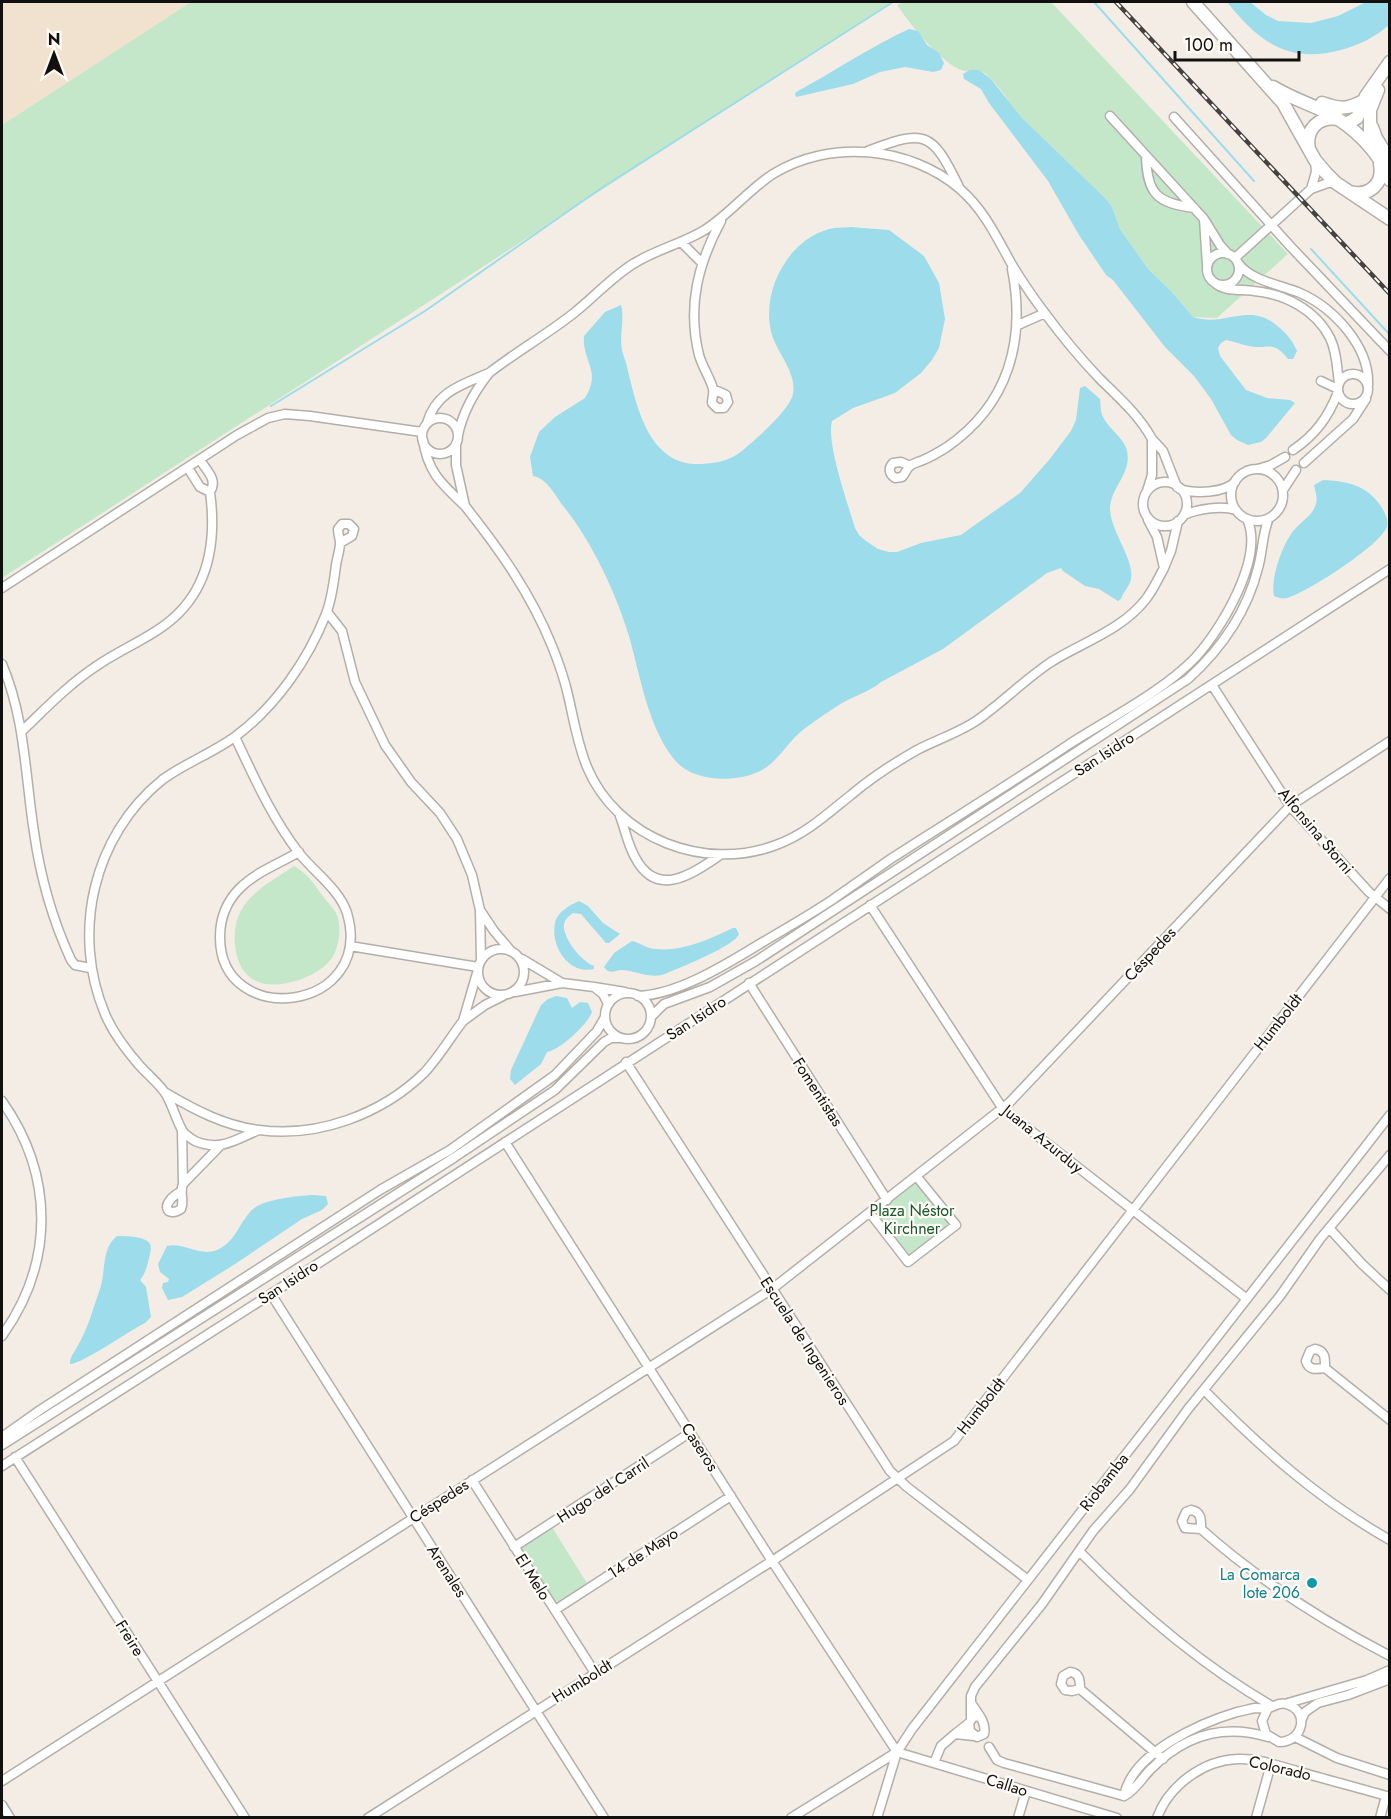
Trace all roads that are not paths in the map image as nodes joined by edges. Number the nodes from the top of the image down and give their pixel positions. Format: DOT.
graph roads {
  1 [pos="1193,2"];
  2 [pos="1389,62"];
  3 [pos="1389,74"];
  4 [pos="1265,81"];
  5 [pos="1289,96"];
  6 [pos="1363,101"];
  7 [pos="1110,116"];
  8 [pos="1173,117"];
  9 [pos="1370,119"];
  10 [pos="1342,122"];
  11 [pos="1370,147"];
  12 [pos="865,152"];
  13 [pos="1312,155"];
  14 [pos="1146,156"];
  15 [pos="1384,160"];
  16 [pos="1389,180"];
  17 [pos="1336,183"];
  18 [pos="1311,189"];
  19 [pos="961,190"];
  20 [pos="1349,191"];
  21 [pos="1194,208"];
  22 [pos="1204,219"];
  23 [pos="1389,219"];
  24 [pos="721,220"];
  25 [pos="1271,225"];
  26 [pos="682,243"];
  27 [pos="1234,259"];
  28 [pos="701,262"];
  29 [pos="1011,263"];
  30 [pos="1207,270"];
  31 [pos="1215,283"];
  32 [pos="1044,312"];
  33 [pos="1018,325"];
  34 [pos="1389,351"];
  35 [pos="489,373"];
  36 [pos="1321,381"];
  37 [pos="1338,388"];
  38 [pos="713,389"];
  39 [pos="1368,390"];
  40 [pos="427,423"];
  41 [pos="422,436"];
  42 [pos="1152,439"];
  43 [pos="457,440"];
  44 [pos="1307,440"];
  45 [pos="1293,450"];
  46 [pos="1318,451"];
  47 [pos="1285,457"];
  48 [pos="200,460"];
  49 [pos="1304,463"];
  50 [pos="910,466"];
  51 [pos="188,468"];
  52 [pos="1256,469"];
  53 [pos="1296,470"];
  54 [pos="208,473"];
  55 [pos="197,482"];
  56 [pos="1235,482"];
  57 [pos="1179,488"];
  58 [pos="1283,490"];
  59 [pos="210,492"];
  60 [pos="1146,493"];
  61 [pos="465,506"];
  62 [pos="1236,510"];
  63 [pos="1147,517"];
  64 [pos="1181,518"];
  65 [pos="1269,518"];
  66 [pos="1247,519"];
  67 [pos="340,543"];
  68 [pos="1164,568"];
  69 [pos="1389,569"];
  70 [pos="2,588"];
  71 [pos="327,612"];
  72 [pos="2,664"];
  73 [pos="1173,684"];
  74 [pos="1212,685"];
  75 [pos="22,731"];
  76 [pos="235,737"];
  77 [pos="1389,741"];
  78 [pos="1011,784"];
  79 [pos="1016,792"];
  80 [pos="1290,806"];
  81 [pos="619,815"];
  82 [pos="299,852"];
  83 [pos="719,856"];
  84 [pos="1389,878"];
  85 [pos="849,888"];
  86 [pos="854,897"];
  87 [pos="1375,897"];
  88 [pos="870,904"];
  89 [pos="1389,909"];
  90 [pos="480,910"];
  91 [pos="350,946"];
  92 [pos="515,954"];
  93 [pos="479,967"];
  94 [pos="90,968"];
  95 [pos="562,983"];
  96 [pos="749,983"];
  97 [pos="594,987"];
  98 [pos="508,994"];
  99 [pos="635,995"];
  100 [pos="608,1004"];
  101 [pos="604,1017"];
  102 [pos="651,1017"];
  103 [pos="463,1021"];
  104 [pos="618,1038"];
  105 [pos="626,1062"];
  106 [pos="165,1092"];
  107 [pos="2,1101"];
  108 [pos="1003,1109"];
  109 [pos="1389,1115"];
  110 [pos="260,1130"];
  111 [pos="182,1131"];
  112 [pos="505,1142"];
  113 [pos="220,1146"];
  114 [pos="1389,1155"];
  115 [pos="437,1164"];
  116 [pos="917,1177"];
  117 [pos="887,1200"];
  118 [pos="1133,1210"];
  119 [pos="870,1213"];
  120 [pos="1329,1228"];
  121 [pos="772,1289"];
  122 [pos="1389,1290"];
  123 [pos="271,1294"];
  124 [pos="1247,1299"];
  125 [pos="2,1336"];
  126 [pos="649,1368"];
  127 [pos="1325,1368"];
  128 [pos="1204,1390"];
  129 [pos="1389,1420"];
  130 [pos="691,1432"];
  131 [pos="2,1437"];
  132 [pos="2,1445"];
  133 [pos="15,1457"];
  134 [pos="2,1466"];
  135 [pos="897,1479"];
  136 [pos="472,1480"];
  137 [pos="731,1496"];
  138 [pos="413,1518"];
  139 [pos="1201,1528"];
  140 [pos="1389,1540"];
  141 [pos="514,1546"];
  142 [pos="1079,1551"];
  143 [pos="772,1561"];
  144 [pos="1028,1580"];
  145 [pos="555,1610"];
  146 [pos="1389,1656"];
  147 [pos="1389,1670"];
  148 [pos="595,1673"];
  149 [pos="1389,1679"];
  150 [pos="157,1681"];
  151 [pos="1080,1689"];
  152 [pos="1286,1704"];
  153 [pos="1270,1707"];
  154 [pos="536,1710"];
  155 [pos="973,1719"];
  156 [pos="1301,1721"];
  157 [pos="986,1730"];
  158 [pos="955,1734"];
  159 [pos="976,1736"];
  160 [pos="1295,1737"];
  161 [pos="1269,1738"];
  162 [pos="989,1747"];
  163 [pos="897,1752"];
  164 [pos="1159,1756"];
  165 [pos="934,1763"];
  166 [pos="1271,1764"];
  167 [pos="1389,1775"];
  168 [pos="2,1781"];
  169 [pos="1026,1791"];
  170 [pos="1388,1796"];
  171 [pos="2,1805"];
  172 [pos="10,1818"];
  173 [pos="245,1818"];
  174 [pos="368,1818"];
  175 [pos="604,1818"];
  176 [pos="791,1818"];
  177 [pos="878,1818"];
  178 [pos="1018,1818"];
  179 [pos="1118,1818"];
  180 [pos="1157,1818"];
  181 [pos="1256,1818"];
  182 [pos="1380,1818"];
  1 -- 4 [label="main road"];
  2 -- 6 [label="main road"];
  3 -- 9 [label="main road"];
  4 -- 5 [label="main road"];
  4 -- 13 [label="main road"];
  5 -- 6 [label="main road"];
  5 -- 10 [label="main road"];
  6 -- 10 [label="main road"];
  7 -- 14 [label="street"];
  8 -- 25 [label="street"];
  9 -- 11 [label="main road"];
  9 -- 15 [label="main road"];
  10 -- 11 [label="main road"];
  10 -- 13 [label="main road"];
  11 -- 15 [label="main road"];
  12 -- 19 [label="street"];
  12 -- 19 [label="street"];
  12 -- 24 [label="street"];
  13 -- 17 [label="main road"];
  13 -- 18 [label="street"];
  14 -- 21 [label="street"];
  14 -- 21 [label="street"];
  15 -- 16 [label="main road"];
  15 -- 20 [label="main road"];
  17 -- 18 [label="street"];
  17 -- 20 [label="main road"];
  18 -- 25 [label="street"];
  19 -- 29 [label="street"];
  20 -- 23 [label="main road"];
  21 -- 22 [label="street"];
  22 -- 27 [label="street"];
  22 -- 30 [label="street"];
  24 -- 26 [label="street"];
  24 -- 28 [label="street"];
  25 -- 27 [label="street"];
  25 -- 34 [label="street"];
  26 -- 28 [label="street"];
  26 -- 35 [label="street"];
  27 -- 30 [label="street"];
  27 -- 31 [label="street"];
  27 -- 39 [label="street"];
  28 -- 38 [label="street"];
  29 -- 32 [label="street"];
  29 -- 33 [label="street"];
  30 -- 31 [label="street"];
  31 -- 37 [label="street"];
  32 -- 33 [label="street"];
  32 -- 42 [label="street"];
  33 -- 50 [label="street"];
  35 -- 40 [label="street"];
  35 -- 43 [label="street"];
  36 -- 37 [label="street"];
  37 -- 39 [label="street"];
  37 -- 39 [label="street"];
  37 -- 44 [label="street"];
  39 -- 46 [label="street"];
  40 -- 41 [label="street"];
  40 -- 43 [label="street"];
  41 -- 43 [label="street"];
  41 -- 48 [label="street"];
  41 -- 61 [label="street"];
  42 -- 57 [label="street"];
  42 -- 60 [label="street"];
  43 -- 61 [label="street"];
  44 -- 45 [label="street"];
  44 -- 46 [label="street"];
  46 -- 49 [label="street"];
  47 -- 52 [label="street"];
  48 -- 51 [label="street"];
  48 -- 54 [label="street"];
  51 -- 55 [label="street"];
  51 -- 70 [label="street"];
  52 -- 56 [label="street"];
  52 -- 58 [label="street"];
  53 -- 58 [label="street"];
  54 -- 55 [label="street"];
  54 -- 59 [label="street"];
  55 -- 59 [label="street"];
  56 -- 57 [label="street"];
  56 -- 62 [label="street"];
  57 -- 60 [label="street"];
  57 -- 64 [label="street"];
  58 -- 65 [label="street"];
  59 -- 75 [label="street"];
  60 -- 63 [label="street"];
  61 -- 81 [label="street"];
  62 -- 64 [label="street"];
  62 -- 66 [label="street"];
  63 -- 64 [label="street"];
  63 -- 68 [label="street"];
  64 -- 68 [label="street"];
  65 -- 66 [label="street"];
  65 -- 73 [label="street"];
  66 -- 73 [label="street"];
  67 -- 71 [label="street"];
  68 -- 83 [label="street"];
  69 -- 74 [label="street, San Isidro"];
  71 -- 76 [label="street"];
  71 -- 90 [label="street"];
  72 -- 75 [label="street"];
  73 -- 78 [label="street"];
  73 -- 79 [label="street"];
  74 -- 80 [label="street, Alfonsina Storni"];
  74 -- 88 [label="street, San Isidro"];
  75 -- 94 [label="street"];
  76 -- 82 [label="street"];
  76 -- 94 [label="street"];
  77 -- 80 [label="street, Céspedes"];
  78 -- 79 [label="street"];
  78 -- 85 [label="street"];
  79 -- 86 [label="street"];
  80 -- 87 [label="street, Alfonsina Storni"];
  80 -- 108 [label="street, Céspedes"];
  81 -- 83 [label="street"];
  81 -- 83 [label="street"];
  82 -- 91 [label="street"];
  82 -- 91 [label="street"];
  84 -- 87 [label="street, Humboldt"];
  85 -- 86 [label="street"];
  85 -- 99 [label="street"];
  86 -- 102 [label="street"];
  87 -- 89 [label="street, Alfonsina Storni"];
  87 -- 118 [label="street, Humboldt"];
  88 -- 96 [label="street, San Isidro"];
  88 -- 108 [label="street, Juana Azurduy"];
  90 -- 92 [label="street"];
  90 -- 93 [label="street"];
  91 -- 93 [label="street"];
  92 -- 93 [label="street"];
  92 -- 95 [label="street"];
  92 -- 98 [label="street"];
  93 -- 98 [label="street"];
  93 -- 103 [label="street"];
  94 -- 106 [label="street"];
  95 -- 97 [label="street"];
  95 -- 98 [label="street"];
  96 -- 105 [label="street, San Isidro"];
  96 -- 117 [label="street, Fomentistas"];
  97 -- 99 [label="street"];
  97 -- 100 [label="street"];
  98 -- 103 [label="street"];
  99 -- 100 [label="street"];
  99 -- 102 [label="street"];
  100 -- 101 [label="street"];
  101 -- 104 [label="street"];
  101 -- 115 [label="street"];
  102 -- 104 [label="street"];
  103 -- 110 [label="street"];
  104 -- 115 [label="street"];
  105 -- 112 [label="street, San Isidro"];
  105 -- 121 [label="street, Escuela de Ingenieros"];
  106 -- 110 [label="street"];
  106 -- 111 [label="street"];
  107 -- 125 [label="street"];
  108 -- 116 [label="street, Céspedes"];
  108 -- 118 [label="street, Juana Azurduy"];
  109 -- 124 [label="street, Riobamba"];
  110 -- 113 [label="street"];
  111 -- 113 [label="street"];
  111 -- 113 [label="street"];
  112 -- 123 [label="street, San Isidro"];
  112 -- 126 [label="street, Caseros"];
  114 -- 120 [label="street"];
  115 -- 131 [label="street"];
  115 -- 132 [label="street"];
  116 -- 117 [label="street, Céspedes"];
  116 -- 119 [label="street"];
  117 -- 119 [label="street, Céspedes"];
  118 -- 124 [label="street, Juana Azurduy"];
  118 -- 135 [label="street, Humboldt"];
  119 -- 121 [label="street, Céspedes"];
  120 -- 122 [label="street"];
  120 -- 128 [label="street"];
  121 -- 126 [label="street, Céspedes"];
  121 -- 135 [label="street, Escuela de Ingenieros"];
  123 -- 133 [label="street, San Isidro"];
  123 -- 138 [label="street, Arenales"];
  124 -- 144 [label="street, Riobamba"];
  126 -- 130 [label="street, Caseros"];
  126 -- 136 [label="street, Céspedes"];
  127 -- 129 [label="street"];
  128 -- 140 [label="street"];
  128 -- 142 [label="street"];
  130 -- 137 [label="street, Caseros"];
  130 -- 141 [label="street, Hugo del Carril"];
  133 -- 134 [label="street, San Isidro"];
  133 -- 150 [label="street, Freire"];
  135 -- 143 [label="street, Humboldt"];
  135 -- 144 [label="street, Escuela de Ingenieros"];
  136 -- 138 [label="street, Céspedes"];
  136 -- 141 [label="street, El Melo"];
  137 -- 143 [label="street, Caseros"];
  137 -- 145 [label="street, 14 de Mayo"];
  138 -- 150 [label="street, Céspedes"];
  138 -- 154 [label="street, Arenales"];
  139 -- 146 [label="street"];
  141 -- 145 [label="street, El Melo"];
  142 -- 153 [label="street"];
  142 -- 155 [label="street"];
  143 -- 148 [label="street, Humboldt"];
  143 -- 163 [label="street, Caseros"];
  144 -- 163 [label="street, Riobamba"];
  145 -- 148 [label="street, El Melo"];
  147 -- 152 [label="street"];
  148 -- 154 [label="street, Humboldt"];
  149 -- 156 [label="street"];
  150 -- 168 [label="street, Céspedes"];
  150 -- 173 [label="street, Freire"];
  151 -- 164 [label="street"];
  152 -- 153 [label="street"];
  152 -- 156 [label="street"];
  153 -- 161 [label="street"];
  153 -- 164 [label="street"];
  154 -- 174 [label="street, Humboldt"];
  154 -- 175 [label="street, Arenales"];
  155 -- 157 [label="street"];
  155 -- 158 [label="street"];
  155 -- 159 [label="street"];
  156 -- 160 [label="street"];
  157 -- 159 [label="street"];
  157 -- 162 [label="street"];
  158 -- 159 [label="street"];
  158 -- 165 [label="street"];
  159 -- 162 [label="street"];
  160 -- 161 [label="street"];
  160 -- 167 [label="street"];
  161 -- 164 [label="street"];
  162 -- 164 [label="street"];
  163 -- 165 [label="street, Callao"];
  163 -- 176 [label="street, Riobamba"];
  163 -- 177 [label="street"];
  165 -- 169 [label="street, Callao"];
  166 -- 170 [label="street, Colorado"];
  166 -- 180 [label="street, Colorado"];
  166 -- 181 [label="street"];
  169 -- 178 [label="street"];
  169 -- 179 [label="street, Callao"];
  170 -- 182 [label="street"];
  171 -- 172 [label="street"];
}
